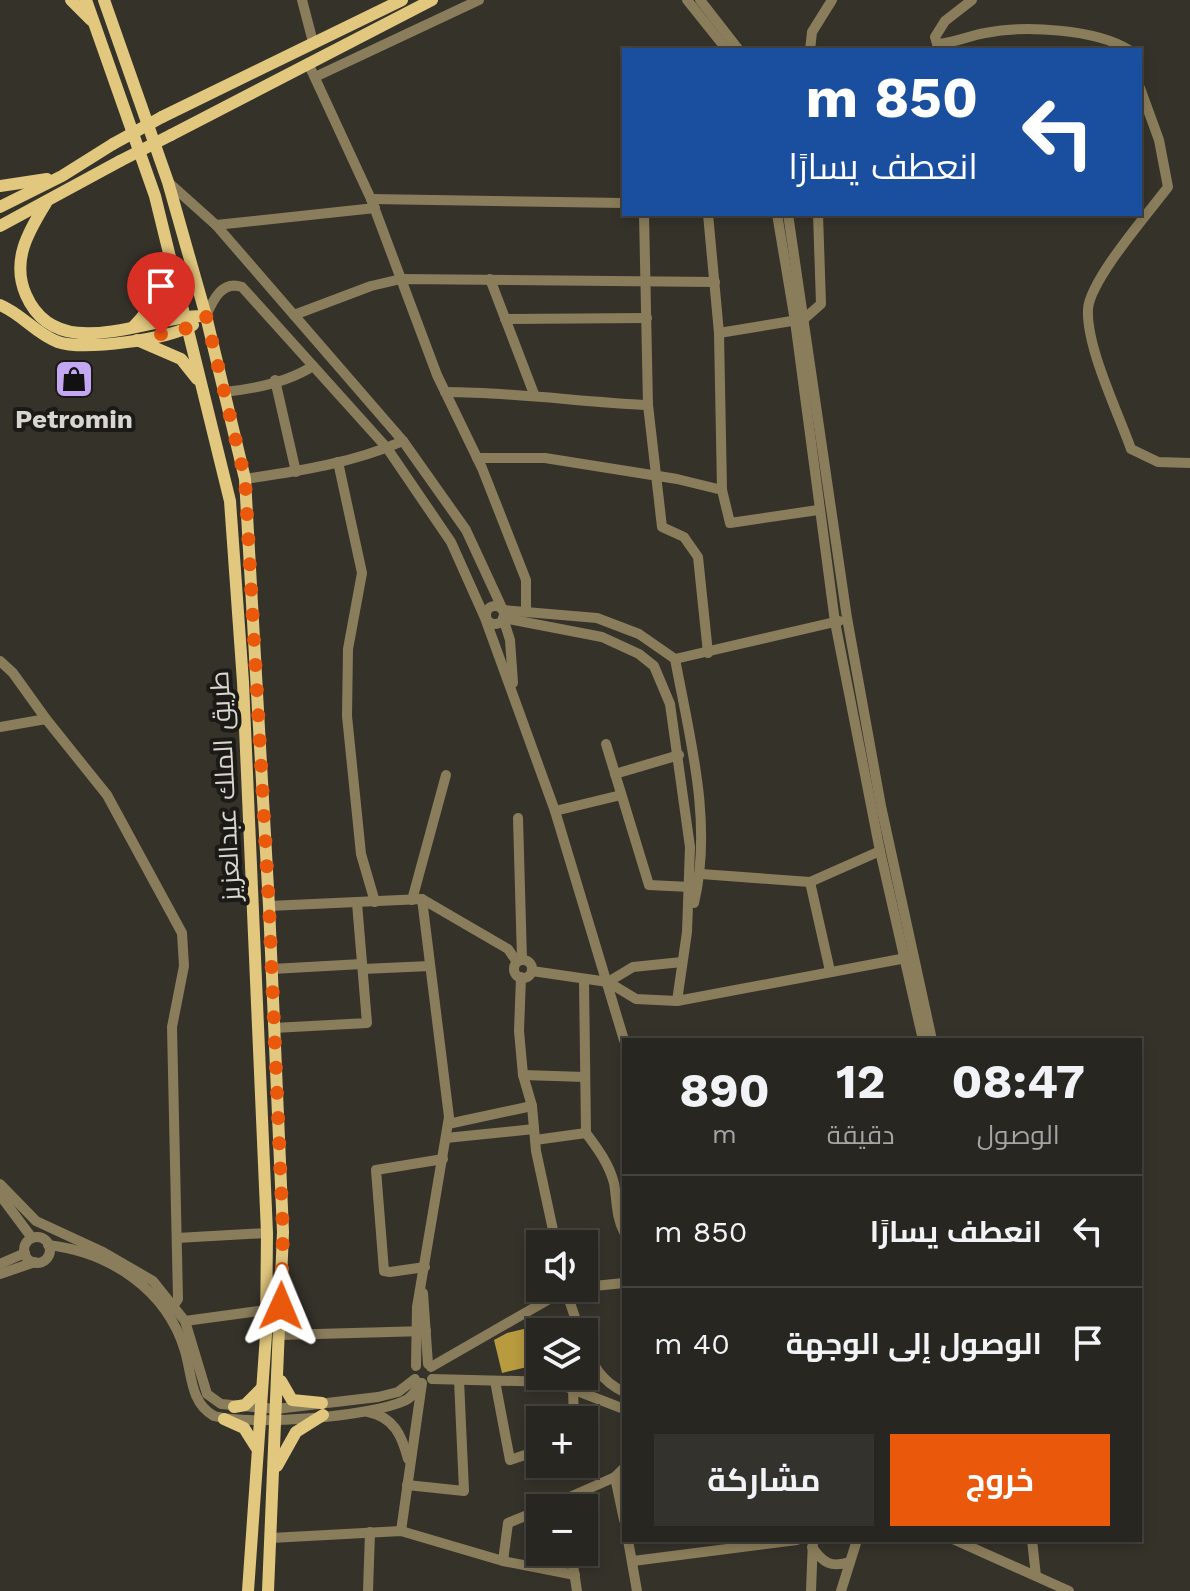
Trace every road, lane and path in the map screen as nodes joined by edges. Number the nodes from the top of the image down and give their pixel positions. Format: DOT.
graph roads {
  1 [pos="71,0"];
  2 [pos="86,0"];
  3 [pos="104,0"];
  4 [pos="302,0"];
  5 [pos="402,0"];
  6 [pos="432,0"];
  7 [pos="479,0"];
  8 [pos="687,0"];
  9 [pos="700,0"];
  10 [pos="832,0"];
  11 [pos="972,0"];
  12 [pos="94,23"];
  13 [pos="313,42"];
  14 [pos="725,48"];
  15 [pos="737,48"];
  16 [pos="810,48"];
  17 [pos="1125,48"];
  18 [pos="308,63"];
  19 [pos="315,77"];
  20 [pos="1142,93"];
  21 [pos="62,176"];
  22 [pos="168,182"];
  23 [pos="0,186"];
  24 [pos="46,203"];
  25 [pos="622,203"];
  26 [pos="373,204"];
  27 [pos="0,207"];
  28 [pos="644,216"];
  29 [pos="708,216"];
  30 [pos="777,216"];
  31 [pos="788,216"];
  32 [pos="818,216"];
  33 [pos="216,225"];
  34 [pos="0,226"];
  35 [pos="170,256"];
  36 [pos="401,279"];
  37 [pos="490,279"];
  38 [pos="646,281"];
  39 [pos="715,282"];
  40 [pos="0,305"];
  41 [pos="294,315"];
  42 [pos="206,316"];
  43 [pos="647,318"];
  44 [pos="505,319"];
  45 [pos="799,320"];
  46 [pos="186,322"];
  47 [pos="134,333"];
  48 [pos="719,333"];
  49 [pos="313,366"];
  50 [pos="275,380"];
  51 [pos="202,388"];
  52 [pos="224,392"];
  53 [pos="445,392"];
  54 [pos="534,394"];
  55 [pos="648,405"];
  56 [pos="403,441"];
  57 [pos="387,448"];
  58 [pos="477,458"];
  59 [pos="338,462"];
  60 [pos="1190,463"];
  61 [pos="296,472"];
  62 [pos="656,477"];
  63 [pos="245,479"];
  64 [pos="722,490"];
  65 [pos="818,510"];
  66 [pos="526,612"];
  67 [pos="503,614"];
  68 [pos="485,618"];
  69 [pos="847,618"];
  70 [pos="835,622"];
  71 [pos="708,653"];
  72 [pos="675,659"];
  73 [pos="0,661"];
  74 [pos="654,666"];
  75 [pos="514,696"];
  76 [pos="46,719"];
  77 [pos="0,727"];
  78 [pos="606,744"];
  79 [pos="679,755"];
  80 [pos="615,774"];
  81 [pos="446,775"];
  82 [pos="621,795"];
  83 [pos="555,811"];
  84 [pos="518,818"];
  85 [pos="880,851"];
  86 [pos="701,874"];
  87 [pos="810,882"];
  88 [pos="690,887"];
  89 [pos="417,900"];
  90 [pos="375,902"];
  91 [pos="357,903"];
  92 [pos="269,906"];
  93 [pos="687,932"];
  94 [pos="906,958"];
  95 [pos="519,961"];
  96 [pos="682,962"];
  97 [pos="362,966"];
  98 [pos="430,966"];
  99 [pos="272,969"];
  100 [pos="532,971"];
  101 [pos="830,971"];
  102 [pos="521,977"];
  103 [pos="584,981"];
  104 [pos="608,982"];
  105 [pos="677,1001"];
  106 [pos="274,1028"];
  107 [pos="623,1038"];
  108 [pos="923,1038"];
  109 [pos="932,1038"];
  110 [pos="523,1075"];
  111 [pos="585,1077"];
  112 [pos="532,1106"];
  113 [pos="448,1124"];
  114 [pos="586,1133"];
  115 [pos="534,1134"];
  116 [pos="446,1138"];
  117 [pos="443,1159"];
  118 [pos="0,1184"];
  119 [pos="0,1195"];
  120 [pos="622,1228"];
  121 [pos="553,1230"];
  122 [pos="267,1233"];
  123 [pos="177,1238"];
  124 [pos="41,1241"];
  125 [pos="80,1241"];
  126 [pos="25,1253"];
  127 [pos="35,1262"];
  128 [pos="0,1264"];
  129 [pos="425,1267"];
  130 [pos="0,1274"];
  131 [pos="622,1283"];
  132 [pos="598,1286"];
  133 [pos="542,1302"];
  134 [pos="171,1309"];
  135 [pos="266,1310"];
  136 [pos="185,1321"];
  137 [pos="422,1331"];
  138 [pos="280,1335"];
  139 [pos="430,1365"];
  140 [pos="416,1366"];
  141 [pos="278,1374"];
  142 [pos="598,1375"];
  143 [pos="459,1380"];
  144 [pos="422,1381"];
  145 [pos="495,1381"];
  146 [pos="526,1382"];
  147 [pos="262,1388"];
  148 [pos="576,1390"];
  149 [pos="622,1391"];
  150 [pos="234,1407"];
  151 [pos="622,1408"];
  152 [pos="322,1409"];
  153 [pos="362,1410"];
  154 [pos="260,1415"];
  155 [pos="276,1415"];
  156 [pos="224,1419"];
  157 [pos="257,1451"];
  158 [pos="526,1455"];
  159 [pos="410,1468"];
  160 [pos="622,1470"];
  161 [pos="274,1472"];
  162 [pos="615,1477"];
  163 [pos="407,1485"];
  164 [pos="583,1494"];
  165 [pos="622,1510"];
  166 [pos="526,1516"];
  167 [pos="401,1531"];
  168 [pos="370,1532"];
  169 [pos="271,1538"];
  170 [pos="628,1542"];
  171 [pos="754,1542"];
  172 [pos="856,1542"];
  173 [pos="960,1542"];
  174 [pos="1032,1542"];
  175 [pos="733,1543"];
  176 [pos="812,1544"];
  177 [pos="503,1561"];
  178 [pos="633,1561"];
  179 [pos="850,1562"];
  180 [pos="573,1566"];
  181 [pos="575,1575"];
  182 [pos="1036,1576"];
  183 [pos="248,1591"];
  184 [pos="268,1591"];
  185 [pos="368,1591"];
  186 [pos="577,1591"];
  187 [pos="637,1591"];
  188 [pos="811,1591"];
  189 [pos="841,1591"];
  190 [pos="1069,1591"];
  1 -- 12 [label="main road"];
  2 -- 12 [label="main road, طريق الملك عبدالعزيز"];
  3 -- 22 [label="main road, طريق الملك عبدالعزيز"];
  4 -- 13 [label="street"];
  5 -- 13 [label="main road"];
  6 -- 18 [label="main road"];
  7 -- 19 [label="street"];
  8 -- 14 [label="street"];
  9 -- 15 [label="street"];
  10 -- 16 [label="street"];
  11 -- 17 [label="street"];
  12 -- 35 [label="main road, طريق الملك عبدالعزيز"];
  13 -- 21 [label="main road, bridge"];
  18 -- 19 [label="street"];
  18 -- 24 [label="main road, bridge"];
  19 -- 26 [label="street"];
  20 -- 60 [label="street"];
  21 -- 23 [label="main road"];
  21 -- 27 [label="main road"];
  22 -- 33 [label="street"];
  22 -- 42 [label="main road, طريق الملك عبدالعزيز"];
  24 -- 34 [label="main road"];
  24 -- 47 [label="main road"];
  25 -- 26 [label="street"];
  26 -- 33 [label="street"];
  26 -- 36 [label="street"];
  28 -- 38 [label="street"];
  29 -- 39 [label="street"];
  30 -- 45 [label="street"];
  31 -- 45 [label="street"];
  32 -- 45 [label="street"];
  33 -- 41 [label="street"];
  35 -- 46 [label="main road, طريق الملك عبدالعزيز"];
  35 -- 47 [label="main road"];
  36 -- 37 [label="street"];
  36 -- 41 [label="street"];
  36 -- 53 [label="street"];
  37 -- 38 [label="street"];
  37 -- 44 [label="street"];
  38 -- 39 [label="street"];
  38 -- 43 [label="street"];
  39 -- 48 [label="street"];
  40 -- 47 [label="main road"];
  41 -- 56 [label="street"];
  42 -- 46 [label="main road"];
  42 -- 49 [label="street"];
  42 -- 52 [label="main road, طريق الملك عبدالعزيز"];
  43 -- 44 [label="street"];
  43 -- 55 [label="street"];
  44 -- 54 [label="street"];
  45 -- 48 [label="street"];
  45 -- 65 [label="street"];
  45 -- 69 [label="street"];
  46 -- 47 [label="main road"];
  46 -- 51 [label="main road, طريق الملك عبدالعزيز"];
  47 -- 51 [label="main road"];
  48 -- 64 [label="street"];
  49 -- 50 [label="street"];
  49 -- 57 [label="street"];
  50 -- 52 [label="street"];
  50 -- 61 [label="street"];
  51 -- 122 [label="main road, طريق الملك عبدالعزيز"];
  52 -- 63 [label="main road, طريق الملك عبدالعزيز"];
  53 -- 54 [label="street"];
  53 -- 58 [label="street"];
  54 -- 55 [label="street"];
  55 -- 62 [label="street"];
  56 -- 57 [label="street"];
  56 -- 67 [label="street"];
  57 -- 59 [label="street"];
  57 -- 68 [label="street"];
  58 -- 62 [label="street"];
  58 -- 66 [label="street"];
  59 -- 61 [label="street"];
  59 -- 90 [label="street"];
  61 -- 63 [label="street"];
  62 -- 64 [label="street"];
  62 -- 71 [label="street"];
  63 -- 92 [label="main road, طريق الملك عبدالعزيز"];
  64 -- 65 [label="street"];
  65 -- 70 [label="street"];
  66 -- 67 [label="street"];
  66 -- 72 [label="street"];
  67 -- 68 [label="street"];
  67 -- 74 [label="street"];
  67 -- 75 [label="street"];
  68 -- 75 [label="street"];
  69 -- 70 [label="street"];
  69 -- 109 [label="street"];
  70 -- 71 [label="street"];
  70 -- 85 [label="street"];
  71 -- 72 [label="street"];
  72 -- 74 [label="street"];
  72 -- 86 [label="street"];
  73 -- 76 [label="street"];
  74 -- 79 [label="street"];
  75 -- 83 [label="street"];
  76 -- 77 [label="street"];
  76 -- 123 [label="street"];
  78 -- 80 [label="street"];
  79 -- 80 [label="street"];
  79 -- 88 [label="street"];
  80 -- 82 [label="street"];
  81 -- 89 [label="street"];
  82 -- 83 [label="street"];
  82 -- 88 [label="street"];
  83 -- 104 [label="street"];
  84 -- 95 [label="street"];
  85 -- 87 [label="street"];
  85 -- 94 [label="street"];
  86 -- 87 [label="street"];
  86 -- 93 [label="street"];
  87 -- 101 [label="street"];
  88 -- 93 [label="street"];
  89 -- 90 [label="street"];
  89 -- 95 [label="street"];
  89 -- 98 [label="street"];
  90 -- 91 [label="street"];
  91 -- 92 [label="street"];
  91 -- 97 [label="street"];
  92 -- 99 [label="main road, طريق الملك عبدالعزيز"];
  93 -- 96 [label="street"];
  94 -- 101 [label="street"];
  94 -- 108 [label="street"];
  95 -- 100 [label="street"];
  95 -- 102 [label="street"];
  96 -- 104 [label="street"];
  96 -- 105 [label="street"];
  97 -- 98 [label="street"];
  97 -- 99 [label="street"];
  97 -- 106 [label="street"];
  98 -- 113 [label="street"];
  99 -- 106 [label="main road, طريق الملك عبدالعزيز"];
  100 -- 102 [label="street"];
  100 -- 103 [label="street"];
  101 -- 105 [label="street"];
  102 -- 110 [label="street"];
  103 -- 104 [label="street"];
  103 -- 111 [label="street"];
  104 -- 105 [label="street"];
  104 -- 107 [label="street"];
  106 -- 138 [label="main road, طريق الملك عبدالعزيز"];
  110 -- 111 [label="street"];
  110 -- 112 [label="street"];
  111 -- 114 [label="street"];
  112 -- 113 [label="street"];
  112 -- 115 [label="street"];
  113 -- 116 [label="street"];
  114 -- 115 [label="street"];
  114 -- 120 [label="street"];
  115 -- 116 [label="street"];
  115 -- 121 [label="street"];
  116 -- 117 [label="street"];
  117 -- 129 [label="street"];
  117 -- 129 [label="street"];
  118 -- 125 [label="street"];
  119 -- 124 [label="street"];
  122 -- 123 [label="street"];
  122 -- 135 [label="main road, طريق الملك عبدالعزيز"];
  123 -- 134 [label="street"];
  124 -- 125 [label="street"];
  124 -- 126 [label="street"];
  124 -- 127 [label="street"];
  124 -- 134 [label="street"];
  125 -- 134 [label="street"];
  126 -- 127 [label="street"];
  126 -- 128 [label="street"];
  127 -- 130 [label="street"];
  129 -- 137 [label="street"];
  131 -- 132 [label="street"];
  133 -- 139 [label="street"];
  134 -- 136 [label="street"];
  134 -- 156 [label="street"];
  135 -- 136 [label="street"];
  135 -- 147 [label="main road, طريق الملك عبدالعزيز"];
  136 -- 150 [label="street"];
  137 -- 138 [label="street"];
  137 -- 139 [label="street"];
  137 -- 140 [label="street"];
  138 -- 141 [label="main road, طريق الملك عبدالعزيز"];
  139 -- 140 [label="street"];
  139 -- 144 [label="street"];
  140 -- 144 [label="street"];
  141 -- 152 [label="main road"];
  141 -- 155 [label="main road, طريق الملك عبدالعزيز"];
  142 -- 149 [label="street"];
  143 -- 144 [label="street"];
  143 -- 145 [label="street"];
  143 -- 163 [label="street"];
  144 -- 152 [label="street"];
  144 -- 153 [label="street"];
  144 -- 159 [label="street"];
  145 -- 146 [label="street"];
  145 -- 158 [label="street"];
  147 -- 150 [label="main road"];
  147 -- 154 [label="main road, طريق الملك عبدالعزيز"];
  148 -- 151 [label="street"];
  150 -- 154 [label="street"];
  152 -- 153 [label="street"];
  152 -- 155 [label="street"];
  152 -- 161 [label="main road"];
  153 -- 159 [label="street"];
  154 -- 155 [label="street"];
  154 -- 156 [label="street"];
  154 -- 157 [label="main road, طريق الملك عبدالعزيز"];
  155 -- 161 [label="main road, طريق الملك عبدالعزيز"];
  156 -- 157 [label="main road"];
  157 -- 183 [label="main road, طريق الملك عبدالعزيز"];
  159 -- 163 [label="street"];
  160 -- 162 [label="street"];
  161 -- 169 [label="main road, طريق الملك عبدالعزيز"];
  162 -- 164 [label="street"];
  162 -- 165 [label="street"];
  163 -- 167 [label="street"];
  166 -- 177 [label="street"];
  167 -- 168 [label="street"];
  167 -- 177 [label="street"];
  168 -- 169 [label="street"];
  168 -- 185 [label="street"];
  169 -- 184 [label="main road, طريق الملك عبدالعزيز"];
  170 -- 178 [label="street"];
  171 -- 175 [label="street"];
  172 -- 179 [label="street"];
  173 -- 182 [label="street"];
  174 -- 182 [label="street"];
  175 -- 178 [label="street"];
  176 -- 179 [label="street"];
  176 -- 188 [label="street"];
  177 -- 181 [label="street"];
  178 -- 187 [label="street"];
  179 -- 189 [label="street"];
  180 -- 181 [label="street"];
  181 -- 186 [label="street"];
  182 -- 190 [label="street"];
}
